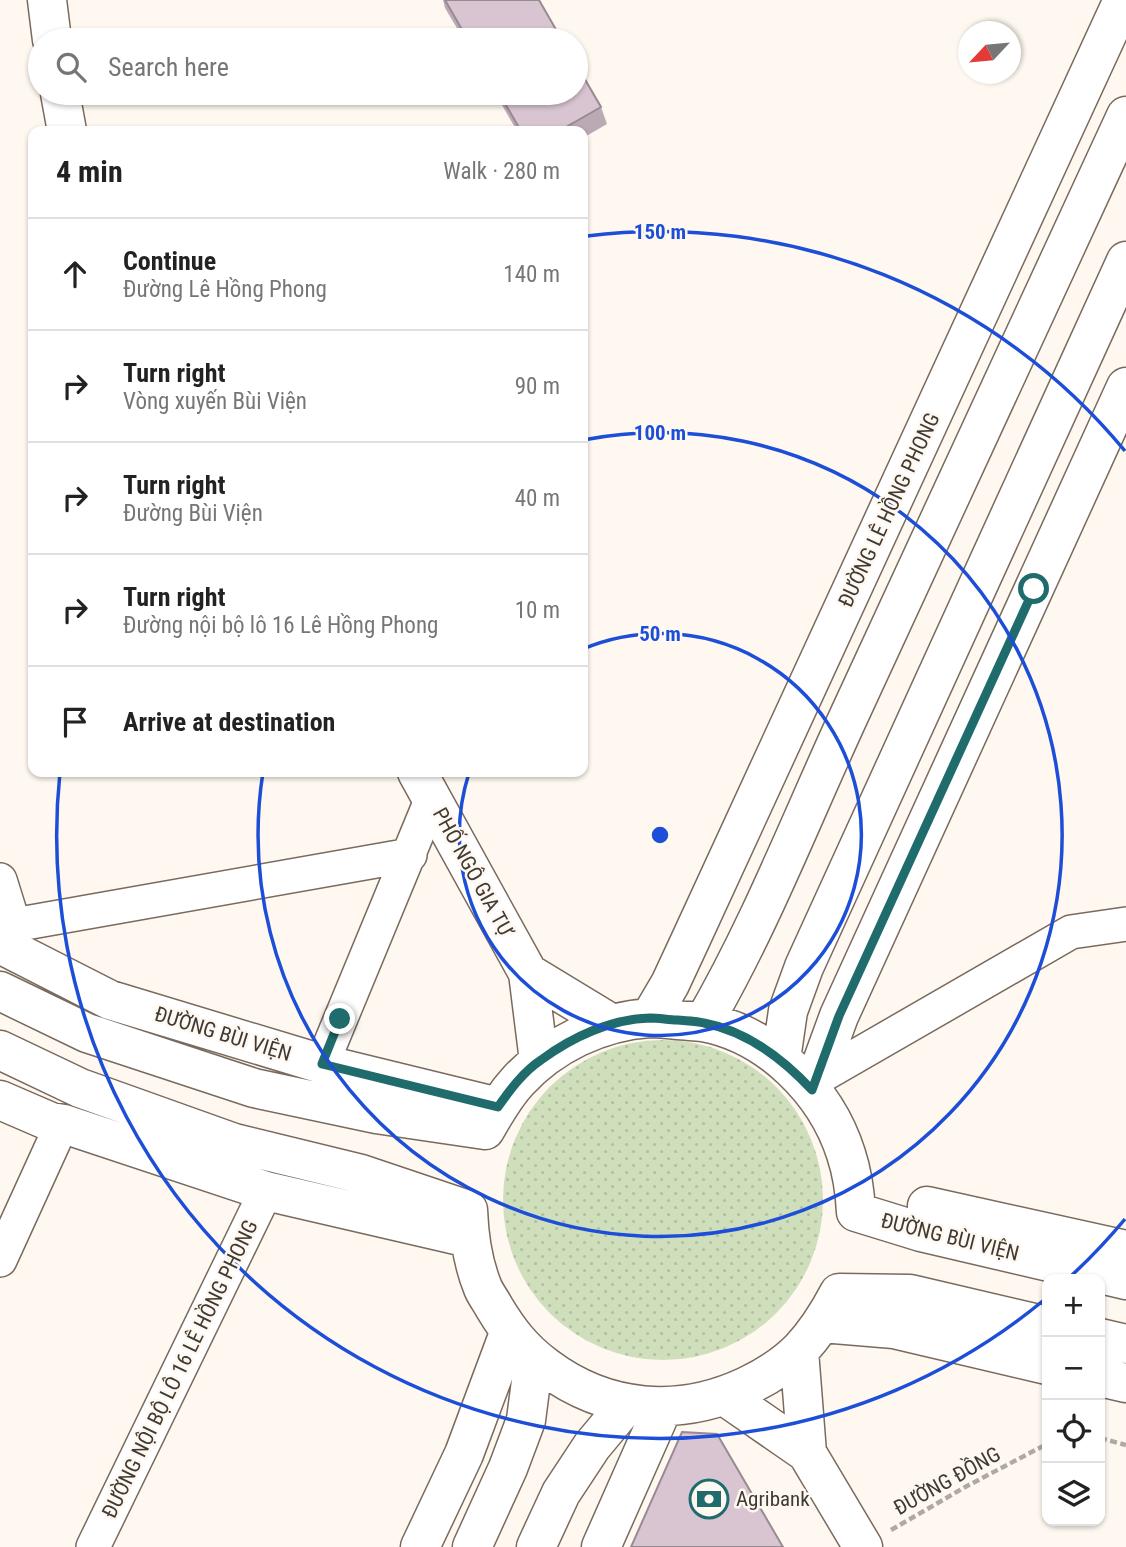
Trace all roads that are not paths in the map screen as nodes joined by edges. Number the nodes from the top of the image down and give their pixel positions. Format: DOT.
graph roads {
  1 [pos="47,0"];
  2 [pos="1124,0"];
  3 [pos="50,28"];
  4 [pos="62,105"];
  5 [pos="1126,116"];
  6 [pos="66,126"];
  7 [pos="1126,261"];
  8 [pos="1126,387"];
  9 [pos="424,785"];
  10 [pos="410,855"];
  11 [pos="0,880"];
  12 [pos="1126,924"];
  13 [pos="5,933"];
  14 [pos="528,973"];
  15 [pos="0,991"];
  16 [pos="650,1018"];
  17 [pos="704,1022"];
  18 [pos="612,1024"];
  19 [pos="0,1050"];
  20 [pos="781,1059"];
  21 [pos="539,1061"];
  22 [pos="322,1064"];
  23 [pos="814,1084"];
  24 [pos="0,1100"];
  25 [pos="491,1119"];
  26 [pos="62,1124"];
  27 [pos="266,1191"];
  28 [pos="855,1200"];
  29 [pos="468,1224"];
  30 [pos="1126,1250"];
  31 [pos="0,1260"];
  32 [pos="1126,1280"];
  33 [pos="820,1322"];
  34 [pos="1042,1325"];
  35 [pos="1105,1339"];
  36 [pos="1126,1344"];
  37 [pos="522,1346"];
  38 [pos="1042,1364"];
  39 [pos="1105,1378"];
  40 [pos="1126,1383"];
  41 [pos="726,1396"];
  42 [pos="645,1406"];
  43 [pos="807,1453"];
  44 [pos="93,1547"];
  45 [pos="420,1547"];
  46 [pos="472,1547"];
  47 [pos="536,1547"];
  48 [pos="601,1547"];
  49 [pos="863,1547"];
  1 -- 3 [label="main road"];
  2 -- 16 [label="main road, ĐƯỜNG LÊ HỒNG PHONG"];
  4 -- 6 [label="main road"];
  5 -- 17 [label="main road"];
  7 -- 20 [label="main road"];
  8 -- 23 [label="main road"];
  9 -- 10 [label="street"];
  9 -- 14 [label="main road, PHỐ NGÔ GIA TỰ"];
  10 -- 13 [label="street"];
  10 -- 22 [label="street"];
  11 -- 13 [label="street"];
  12 -- 23 [label="street"];
  13 -- 22 [label="main road, ĐƯỜNG BÙI VIỆN"];
  14 -- 18 [label="main road"];
  14 -- 21 [label="main road"];
  15 -- 25 [label="main road, ĐƯỜNG BÙI VIỆN"];
  16 -- 17 [label="main road"];
  16 -- 18 [label="main road"];
  17 -- 20 [label="main road"];
  18 -- 21 [label="main road"];
  19 -- 29 [label="main road"];
  20 -- 23 [label="main road"];
  21 -- 25 [label="main road"];
  22 -- 25 [label="main road, ĐƯỜNG BÙI VIỆN"];
  23 -- 28 [label="main road"];
  24 -- 26 [label="main road"];
  26 -- 27 [label="main road"];
  26 -- 31 [label="street"];
  27 -- 29 [label="main road"];
  27 -- 44 [label="street, ĐƯỜNG NỘI BỘ LÔ 16 LÊ HỒNG PHONG"];
  28 -- 30 [label="main road, ĐƯỜNG BÙI VIỆN"];
  28 -- 32 [label="main road, ĐƯỜNG BÙI VIỆN"];
  29 -- 37 [label="main road"];
  33 -- 34 [label="main road"];
  33 -- 38 [label="main road"];
  33 -- 41 [label="main road"];
  33 -- 43 [label="main road"];
  35 -- 36 [label="main road"];
  37 -- 42 [label="main road"];
  37 -- 45 [label="main road"];
  37 -- 46 [label="main road"];
  39 -- 40 [label="main road"];
  41 -- 42 [label="main road"];
  41 -- 43 [label="main road"];
  42 -- 47 [label="main road"];
  42 -- 48 [label="main road"];
  43 -- 49 [label="main road"];
}
